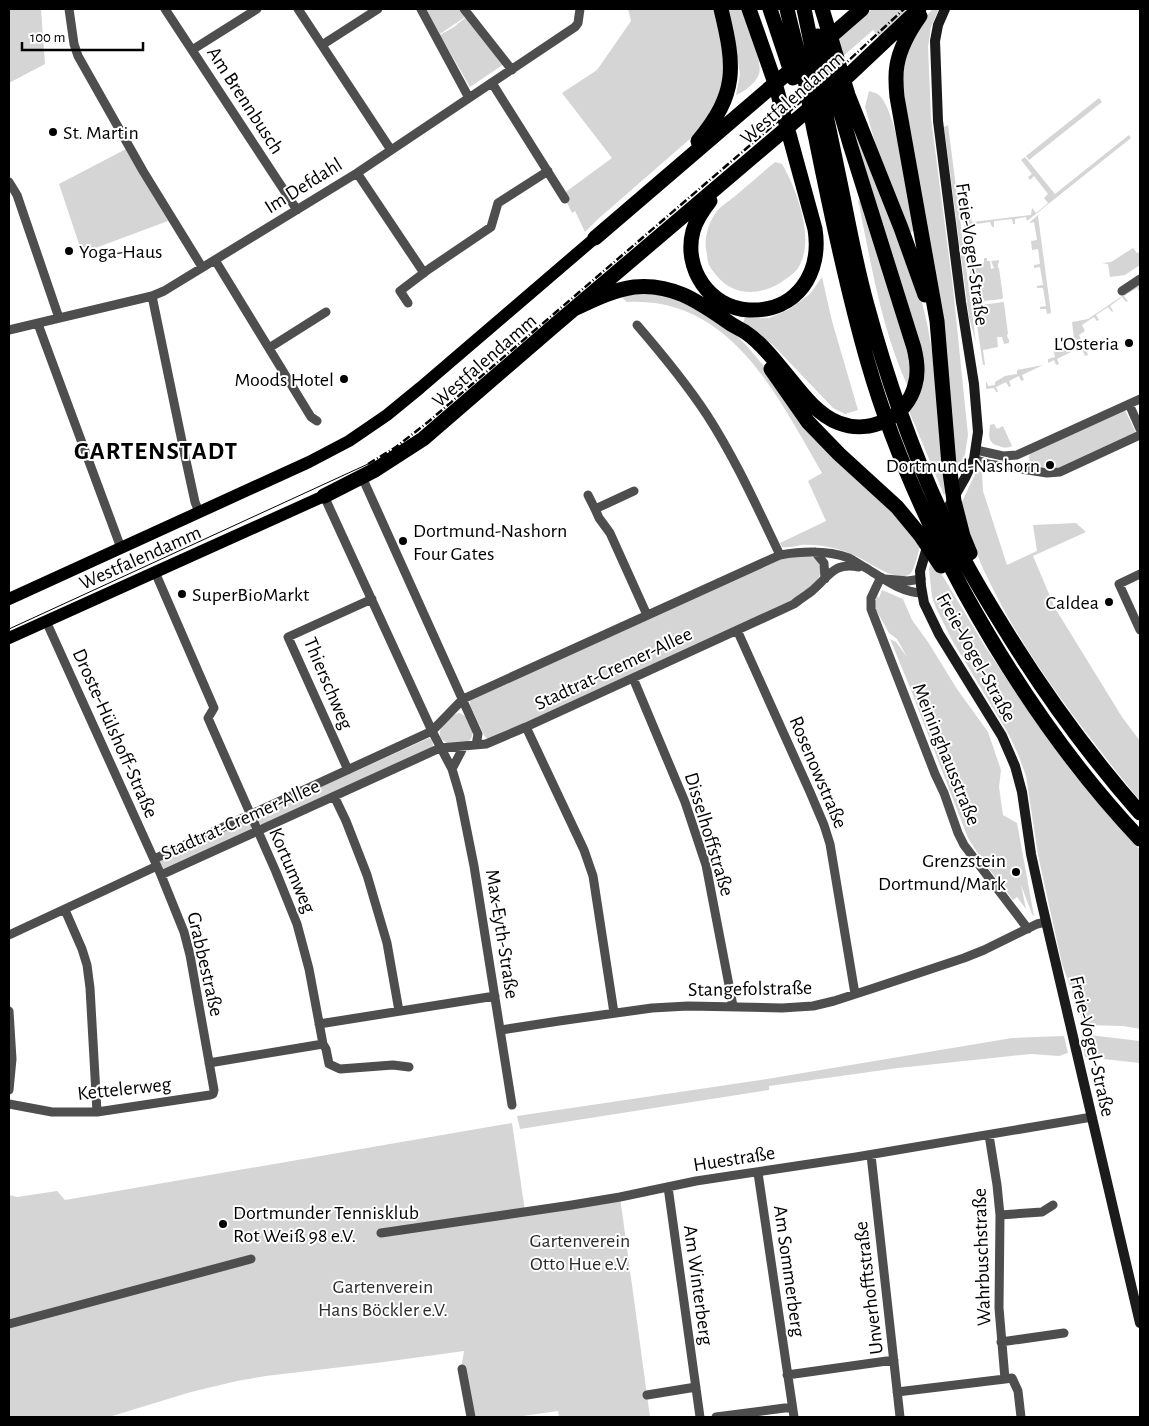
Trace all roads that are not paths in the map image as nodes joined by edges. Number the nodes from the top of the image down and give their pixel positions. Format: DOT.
graph roads {
  1 [pos="69,9"];
  2 [pos="165,9"];
  3 [pos="257,9"];
  4 [pos="298,9"];
  5 [pos="378,9"];
  6 [pos="421,9"];
  7 [pos="464,9"];
  8 [pos="580,9"];
  9 [pos="721,9"];
  10 [pos="749,9"];
  11 [pos="770,9"];
  12 [pos="787,9"];
  13 [pos="804,9"];
  14 [pos="810,9"];
  15 [pos="822,9"];
  16 [pos="862,9"];
  17 [pos="919,9"];
  18 [pos="925,9"];
  19 [pos="945,9"];
  20 [pos="322,45"];
  21 [pos="192,50"];
  22 [pos="512,70"];
  23 [pos="492,83"];
  24 [pos="469,98"];
  25 [pos="391,150"];
  26 [pos="689,158"];
  27 [pos="548,171"];
  28 [pos="822,172"];
  29 [pos="357,173"];
  30 [pos="9,182"];
  31 [pos="724,182"];
  32 [pos="565,199"];
  33 [pos="297,210"];
  34 [pos="595,238"];
  35 [pos="215,260"];
  36 [pos="202,267"];
  37 [pos="424,274"];
  38 [pos="1140,278"];
  39 [pos="1122,291"];
  40 [pos="152,296"];
  41 [pos="408,303"];
  42 [pos="574,309"];
  43 [pos="326,312"];
  44 [pos="59,318"];
  45 [pos="38,324"];
  46 [pos="637,324"];
  47 [pos="732,324"];
  48 [pos="9,330"];
  49 [pos="269,348"];
  50 [pos="938,350"];
  51 [pos="1140,399"];
  52 [pos="1129,404"];
  53 [pos="317,421"];
  54 [pos="1140,429"];
  55 [pos="1140,435"];
  56 [pos="975,454"];
  57 [pos="362,477"];
  58 [pos="634,491"];
  59 [pos="588,495"];
  60 [pos="324,496"];
  61 [pos="595,509"];
  62 [pos="199,512"];
  63 [pos="121,548"];
  64 [pos="815,552"];
  65 [pos="780,555"];
  66 [pos="864,567"];
  67 [pos="155,572"];
  68 [pos="1140,574"];
  69 [pos="883,578"];
  70 [pos="825,579"];
  71 [pos="921,579"];
  72 [pos="922,593"];
  73 [pos="9,599"];
  74 [pos="372,600"];
  75 [pos="647,615"];
  76 [pos="46,621"];
  77 [pos="1004,629"];
  78 [pos="737,630"];
  79 [pos="1140,630"];
  80 [pos="9,638"];
  81 [pos="994,646"];
  82 [pos="633,678"];
  83 [pos="463,699"];
  84 [pos="526,727"];
  85 [pos="432,731"];
  86 [pos="476,745"];
  87 [pos="464,746"];
  88 [pos="440,748"];
  89 [pos="452,769"];
  90 [pos="348,770"];
  91 [pos="334,796"];
  92 [pos="1140,813"];
  93 [pos="250,814"];
  94 [pos="257,831"];
  95 [pos="1140,839"];
  96 [pos="158,867"];
  97 [pos="65,910"];
  98 [pos="1046,922"];
  99 [pos="1028,929"];
  100 [pos="9,935"];
  101 [pos="855,994"];
  102 [pos="496,996"];
  103 [pos="733,1006"];
  104 [pos="9,1011"];
  105 [pos="399,1011"];
  106 [pos="614,1014"];
  107 [pos="319,1024"];
  108 [pos="501,1030"];
  109 [pos="323,1044"];
  110 [pos="209,1063"];
  111 [pos="408,1066"];
  112 [pos="9,1090"];
  113 [pos="9,1104"];
  114 [pos="512,1105"];
  115 [pos="97,1112"];
  116 [pos="1092,1117"];
  117 [pos="989,1135"];
  118 [pos="871,1155"];
  119 [pos="758,1173"];
  120 [pos="668,1187"];
  121 [pos="1053,1205"];
  122 [pos="1000,1215"];
  123 [pos="381,1234"];
  124 [pos="251,1259"];
  125 [pos="1140,1323"];
  126 [pos="9,1324"];
  127 [pos="1064,1333"];
  128 [pos="1001,1342"];
  129 [pos="894,1360"];
  130 [pos="462,1369"];
  131 [pos="787,1375"];
  132 [pos="1005,1378"];
  133 [pos="696,1387"];
  134 [pos="897,1392"];
  135 [pos="647,1395"];
  136 [pos="792,1406"];
  137 [pos="471,1417"];
  138 [pos="700,1417"];
  139 [pos="716,1417"];
  140 [pos="794,1417"];
  141 [pos="900,1417"];
  142 [pos="1021,1417"];
  1 -- 36 [label="street"];
  2 -- 21 [label="street, Am Brennbusch"];
  3 -- 21 [label="street"];
  4 -- 20 [label="street"];
  5 -- 20 [label="street"];
  6 -- 24 [label="street"];
  7 -- 22 [label="street"];
  8 -- 22 [label="street, Im Defdahl"];
  9 -- 26 [label="highway"];
  10 -- 31 [label="highway"];
  11 -- 28 [label="highway"];
  12 -- 28 [label="highway"];
  13 -- 77 [label="highway"];
  14 -- 47 [label="highway"];
  15 -- 50 [label="highway"];
  16 -- 26 [label="highway, Westfalendamm"];
  17 -- 31 [label="highway, Westfalendamm"];
  18 -- 50 [label="highway"];
  19 -- 56 [label="street, Freie-Vogel-Straße"];
  20 -- 25 [label="street"];
  21 -- 33 [label="street, Am Brennbusch"];
  22 -- 23 [label="street, Im Defdahl"];
  23 -- 24 [label="street, Im Defdahl"];
  23 -- 27 [label="street"];
  24 -- 25 [label="street, Im Defdahl"];
  25 -- 29 [label="street, Im Defdahl"];
  26 -- 34 [label="highway, Westfalendamm"];
  27 -- 32 [label="street"];
  27 -- 37 [label="street"];
  28 -- 81 [label="highway"];
  29 -- 33 [label="street, Im Defdahl"];
  29 -- 37 [label="street"];
  30 -- 44 [label="street"];
  31 -- 42 [label="highway, Westfalendamm"];
  33 -- 35 [label="street, Im Defdahl"];
  34 -- 62 [label="main road, Westfalendamm"];
  35 -- 36 [label="street, Im Defdahl"];
  35 -- 49 [label="street"];
  36 -- 40 [label="street, Im Defdahl"];
  37 -- 41 [label="street"];
  38 -- 39 [label="street"];
  40 -- 44 [label="street, Im Defdahl"];
  40 -- 62 [label="street"];
  42 -- 47 [label="highway"];
  42 -- 57 [label="highway, Westfalendamm"];
  43 -- 49 [label="street"];
  44 -- 45 [label="street, Im Defdahl"];
  45 -- 48 [label="street, Im Defdahl"];
  45 -- 63 [label="street"];
  46 -- 65 [label="street"];
  47 -- 81 [label="highway"];
  49 -- 53 [label="street"];
  50 -- 77 [label="highway"];
  51 -- 52 [label="street"];
  52 -- 54 [label="street"];
  52 -- 56 [label="street"];
  55 -- 56 [label="street"];
  56 -- 71 [label="street, Freie-Vogel-Straße"];
  57 -- 60 [label="highway, Westfalendamm"];
  57 -- 83 [label="street"];
  58 -- 61 [label="street"];
  59 -- 61 [label="street"];
  60 -- 67 [label="main road, Westfalendamm"];
  60 -- 74 [label="street, Max-Eyth-Straße"];
  61 -- 75 [label="street"];
  62 -- 63 [label="main road, Westfalendamm"];
  63 -- 73 [label="main road, Westfalendamm"];
  64 -- 65 [label="street, Stadtrat-Cremer-Allee"];
  64 -- 66 [label="street, Stadtrat-Cremer-Allee"];
  64 -- 70 [label="street"];
  65 -- 75 [label="street, Stadtrat-Cremer-Allee"];
  66 -- 69 [label="street, Stadtrat-Cremer-Allee"];
  66 -- 70 [label="street, Stadtrat-Cremer-Allee"];
  67 -- 76 [label="main road, Westfalendamm"];
  67 -- 93 [label="street, Kortumweg"];
  68 -- 79 [label="street"];
  69 -- 71 [label="street, Stadtrat-Cremer-Allee"];
  69 -- 72 [label="street, Stadtrat-Cremer-Allee"];
  69 -- 99 [label="street, Meininghausstraße"];
  70 -- 78 [label="street, Stadtrat-Cremer-Allee"];
  71 -- 72 [label="street, Freie-Vogel-Straße"];
  72 -- 98 [label="street, Freie-Vogel-Straße"];
  74 -- 85 [label="street, Max-Eyth-Straße"];
  74 -- 90 [label="street, Thierschweg"];
  75 -- 83 [label="street, Stadtrat-Cremer-Allee"];
  76 -- 80 [label="main road, Westfalendamm"];
  76 -- 96 [label="street, Droste-Hülshoff-Straße"];
  77 -- 92 [label="highway"];
  78 -- 82 [label="street, Stadtrat-Cremer-Allee"];
  78 -- 101 [label="street, Rosenowstraße"];
  81 -- 95 [label="highway"];
  82 -- 84 [label="street, Stadtrat-Cremer-Allee"];
  82 -- 103 [label="street, Disselhoffstraße"];
  83 -- 85 [label="street, Stadtrat-Cremer-Allee"];
  83 -- 86 [label="street"];
  84 -- 86 [label="street, Stadtrat-Cremer-Allee"];
  84 -- 106 [label="street"];
  85 -- 88 [label="street, Max-Eyth-Straße"];
  85 -- 90 [label="street, Stadtrat-Cremer-Allee"];
  86 -- 87 [label="street, Stadtrat-Cremer-Allee"];
  87 -- 88 [label="street, Stadtrat-Cremer-Allee"];
  87 -- 89 [label="street"];
  88 -- 89 [label="street, Max-Eyth-Straße"];
  88 -- 91 [label="street, Stadtrat-Cremer-Allee"];
  89 -- 102 [label="street, Max-Eyth-Straße"];
  90 -- 93 [label="street, Stadtrat-Cremer-Allee"];
  91 -- 94 [label="street, Stadtrat-Cremer-Allee"];
  91 -- 105 [label="street"];
  93 -- 94 [label="street, Kortumweg"];
  93 -- 96 [label="street, Stadtrat-Cremer-Allee"];
  94 -- 96 [label="street, Stadtrat-Cremer-Allee"];
  94 -- 107 [label="street, Kortumweg"];
  96 -- 97 [label="street"];
  96 -- 110 [label="street, Grabbestraße"];
  97 -- 100 [label="street"];
  97 -- 115 [label="street"];
  98 -- 99 [label="street, Stangefolstraße"];
  98 -- 116 [label="street, Freie-Vogel-Straße"];
  99 -- 101 [label="street, Stangefolstraße"];
  101 -- 103 [label="street, Stangefolstraße"];
  102 -- 105 [label="street"];
  102 -- 108 [label="street, Max-Eyth-Straße"];
  103 -- 106 [label="street, Stangefolstraße"];
  104 -- 112 [label="street"];
  105 -- 107 [label="street"];
  106 -- 108 [label="street, Stangefolstraße"];
  107 -- 109 [label="street, Kortumweg"];
  108 -- 114 [label="street, Max-Eyth-Straße"];
  109 -- 110 [label="street"];
  109 -- 111 [label="street, Kortumweg"];
  110 -- 115 [label="street, Kettelerweg"];
  113 -- 115 [label="street, Kettelerweg"];
  116 -- 117 [label="street, Huestraße"];
  116 -- 125 [label="street, Freie-Vogel-Straße"];
  117 -- 118 [label="street, Huestraße"];
  117 -- 122 [label="street, Wahrbuschstraße"];
  118 -- 119 [label="street, Huestraße"];
  118 -- 129 [label="street, Unverhofftstraße"];
  119 -- 120 [label="street, Huestraße"];
  119 -- 131 [label="street, Am Sommerberg"];
  120 -- 123 [label="street, Huestraße"];
  120 -- 133 [label="street, Am Winterberg"];
  121 -- 122 [label="street"];
  122 -- 128 [label="street, Wahrbuschstraße"];
  124 -- 126 [label="street"];
  127 -- 128 [label="street"];
  128 -- 132 [label="street, Wahrbuschstraße"];
  129 -- 131 [label="street"];
  129 -- 134 [label="street, Unverhofftstraße"];
  130 -- 137 [label="street"];
  131 -- 136 [label="street, Am Sommerberg"];
  132 -- 134 [label="street"];
  132 -- 142 [label="street"];
  133 -- 135 [label="street"];
  133 -- 138 [label="street, Am Winterberg"];
  134 -- 141 [label="street, Unverhofftstraße"];
  136 -- 139 [label="street"];
  136 -- 140 [label="street, Am Sommerberg"];
}
